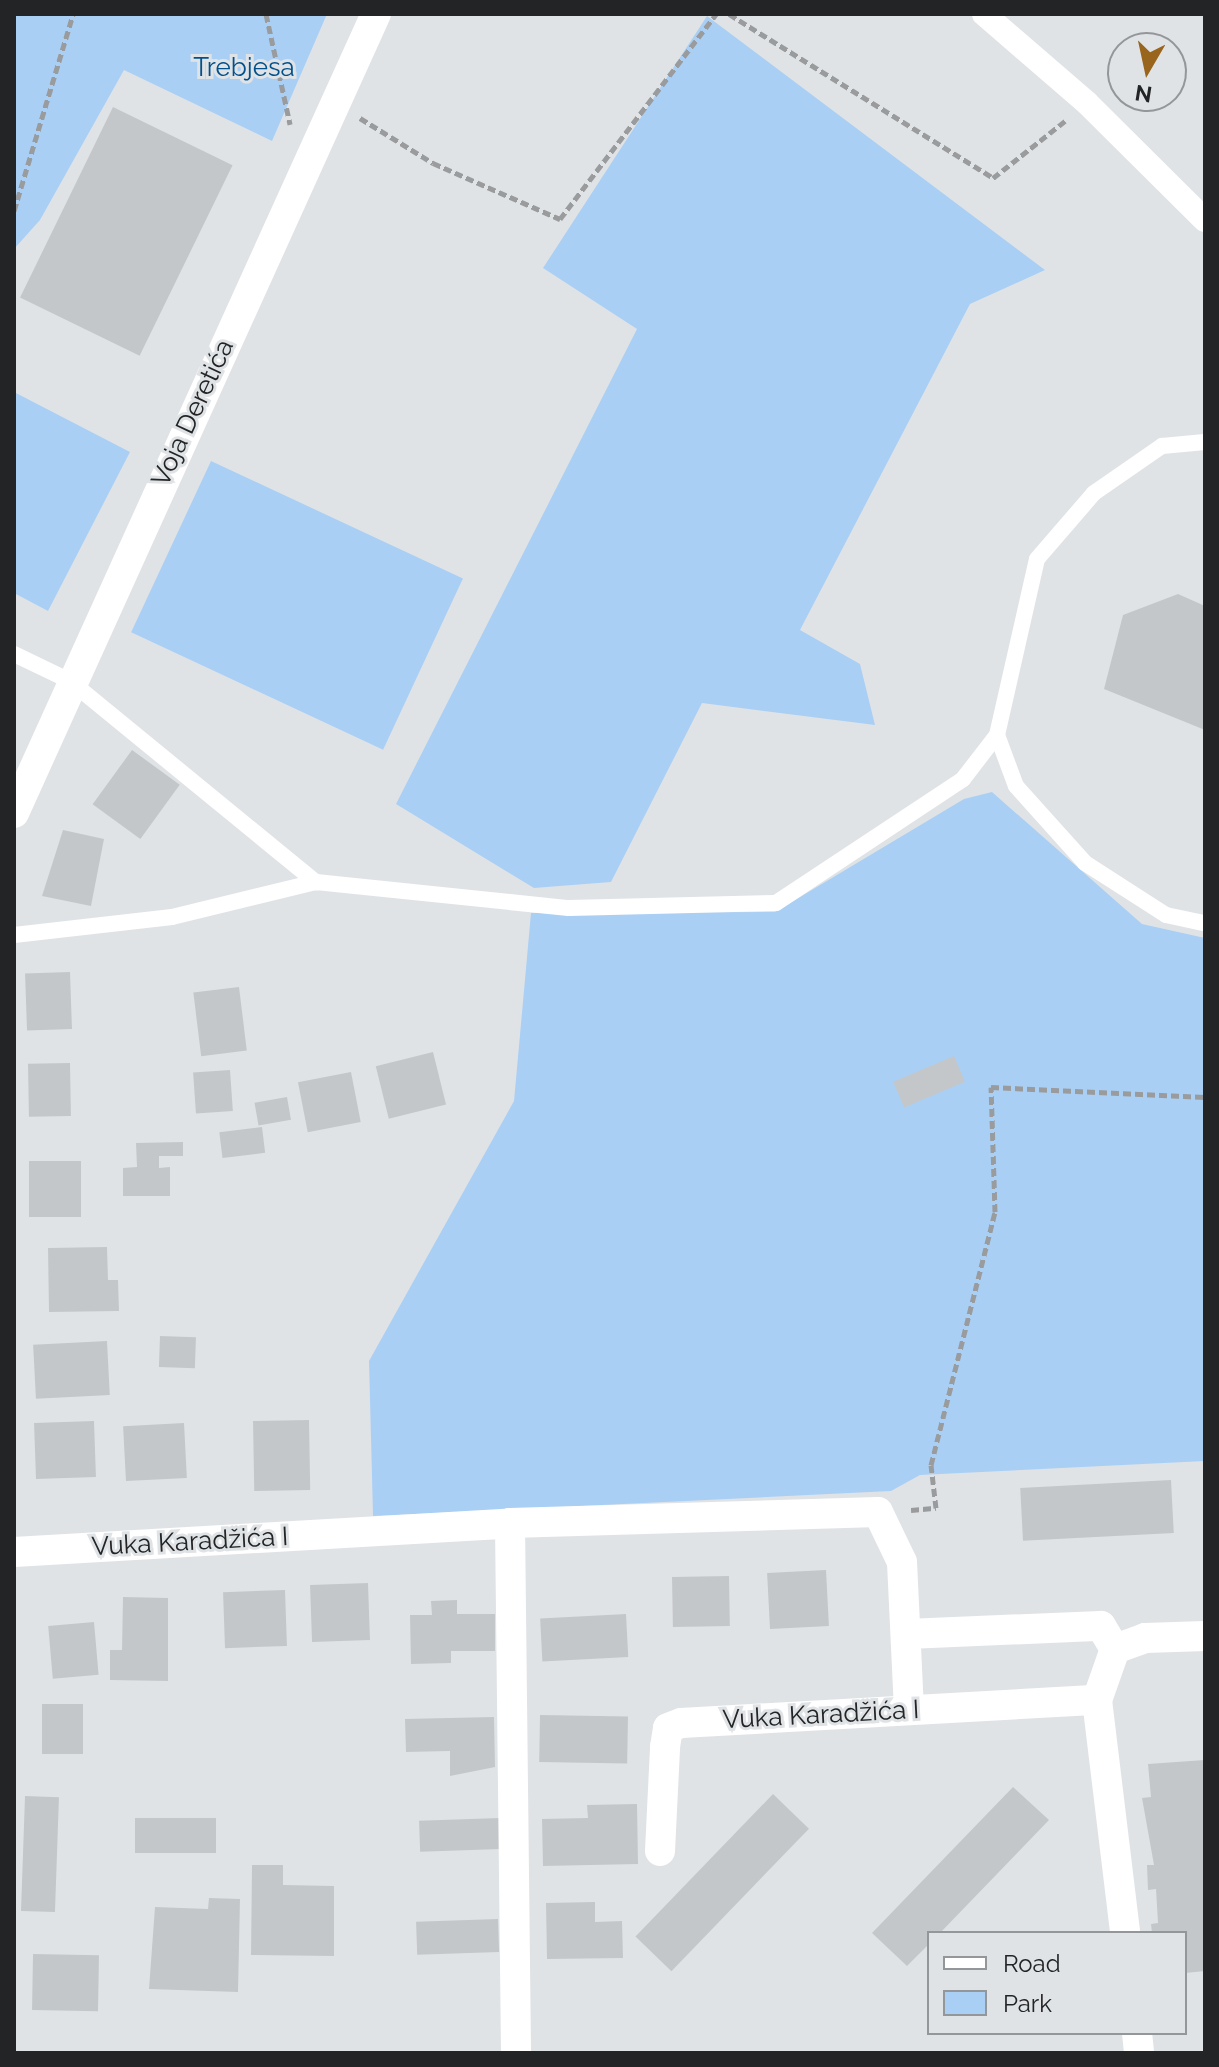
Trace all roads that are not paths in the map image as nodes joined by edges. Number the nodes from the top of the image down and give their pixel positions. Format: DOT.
graph roads {
  1 [pos="376,14"];
  2 [pos="984,14"];
  3 [pos="1205,220"];
  4 [pos="1205,442"];
  5 [pos="14,654"];
  6 [pos="70,681"];
  7 [pos="997,735"];
  8 [pos="14,813"];
  9 [pos="316,882"];
  10 [pos="1205,923"];
  11 [pos="14,935"];
  12 [pos="510,1523"];
  13 [pos="14,1552"];
  14 [pos="907,1634"];
  15 [pos="1205,1636"];
  16 [pos="1115,1649"];
  17 [pos="1097,1700"];
  18 [pos="909,1710"];
  19 [pos="660,1851"];
  20 [pos="1125,1931"];
  21 [pos="516,2053"];
  1 -- 6 [label="street, Voja Deretića"];
  2 -- 3 [label="street"];
  4 -- 7 [label="lane"];
  5 -- 6 [label="lane"];
  6 -- 8 [label="street, Voja Deretića"];
  6 -- 9 [label="lane"];
  7 -- 9 [label="lane"];
  7 -- 10 [label="lane"];
  9 -- 11 [label="lane"];
  12 -- 13 [label="street, Vuka Karadžića I"];
  12 -- 14 [label="street, Vuka Karadžića I"];
  12 -- 21 [label="street"];
  14 -- 16 [label="street"];
  14 -- 18 [label="street"];
  15 -- 16 [label="street"];
  16 -- 17 [label="street"];
  17 -- 18 [label="street, Vuka Karadžića I"];
  17 -- 20 [label="street"];
  18 -- 19 [label="street, Vuka Karadžića I"];
}
